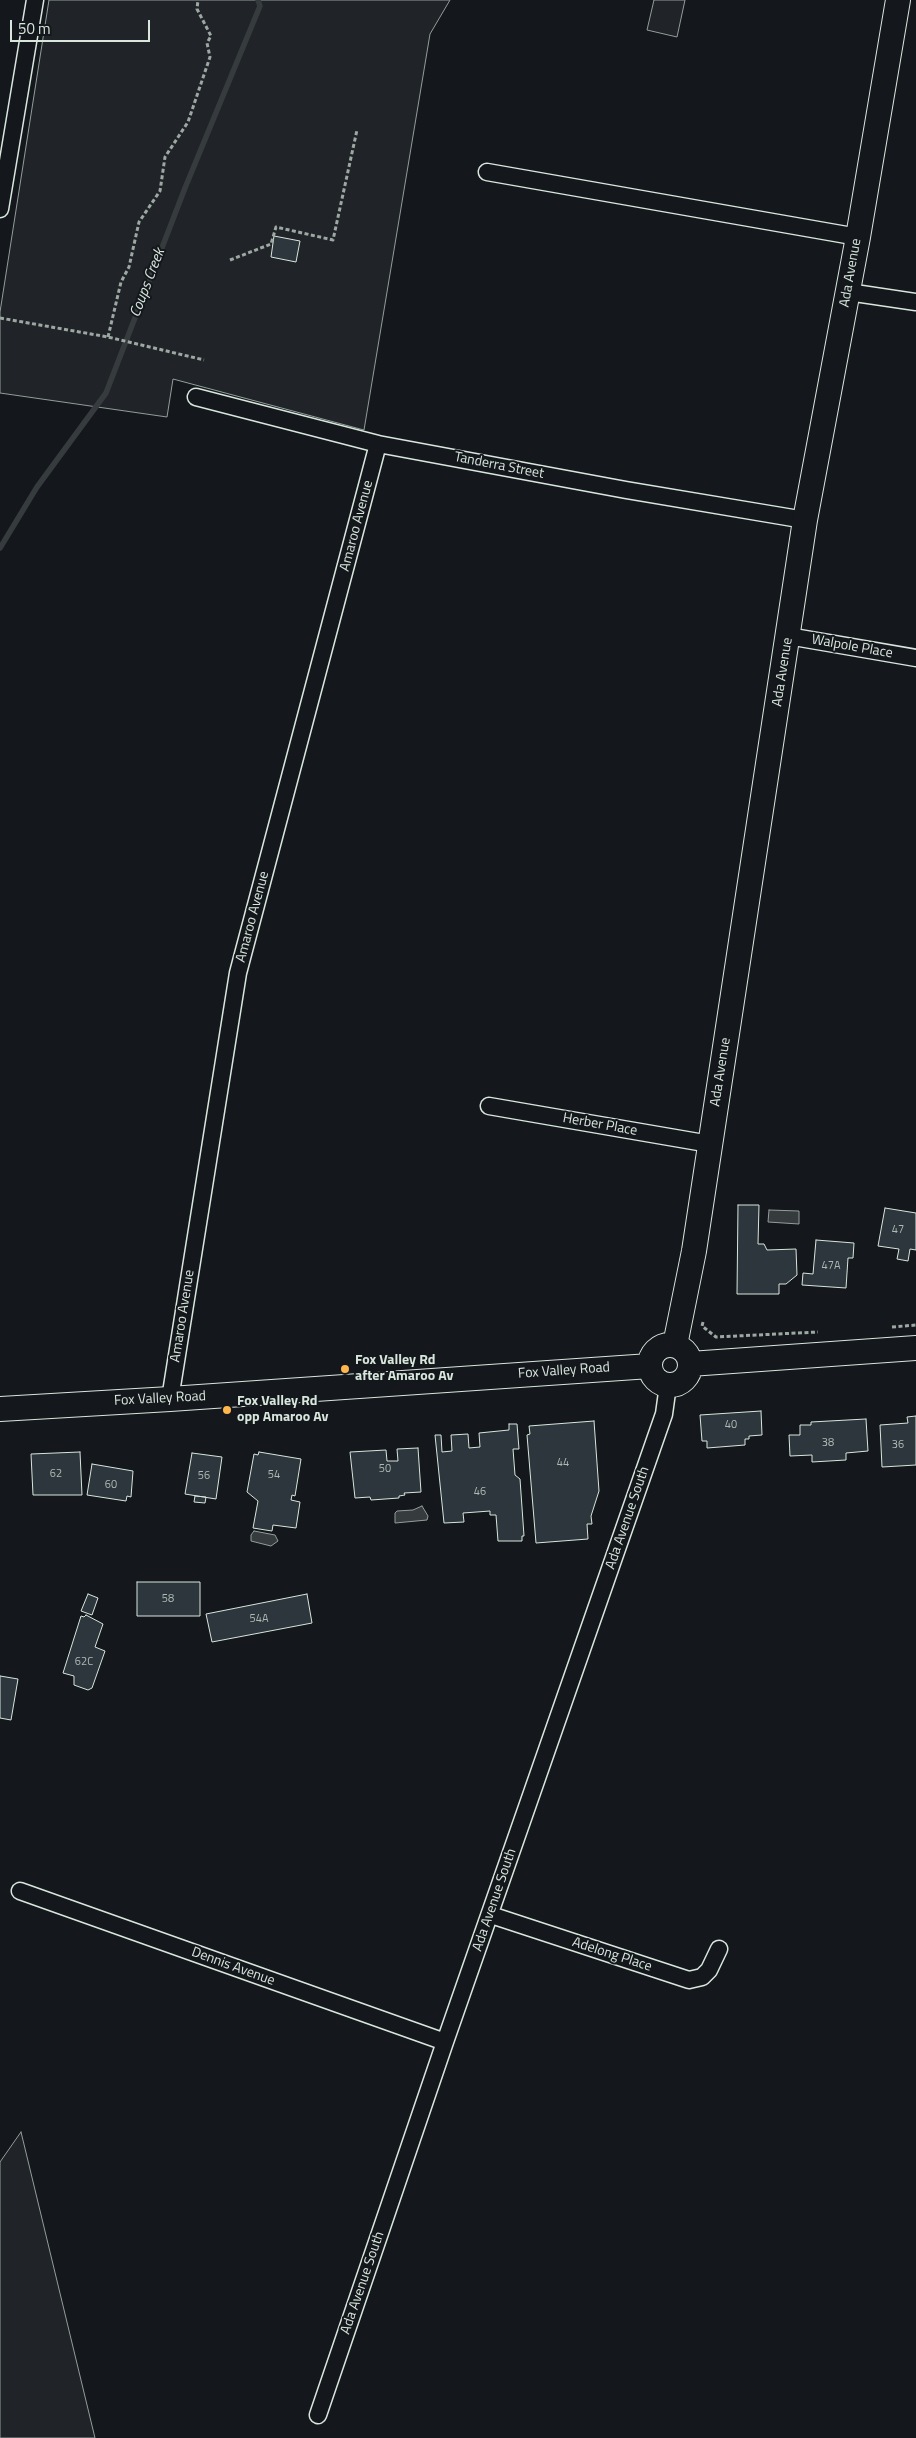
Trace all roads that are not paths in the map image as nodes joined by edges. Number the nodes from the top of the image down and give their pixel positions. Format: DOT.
graph roads {
  1 [pos="35,0"];
  2 [pos="898,0"];
  3 [pos="487,172"];
  4 [pos="0,209"];
  5 [pos="858,237"];
  6 [pos="848,292"];
  7 [pos="916,302"];
  8 [pos="196,397"];
  9 [pos="378,444"];
  10 [pos="805,520"];
  11 [pos="788,636"];
  12 [pos="916,658"];
  13 [pos="489,1106"];
  14 [pos="710,1144"];
  15 [pos="675,1345"];
  16 [pos="916,1348"];
  17 [pos="690,1364"];
  18 [pos="650,1366"];
  19 [pos="668,1385"];
  20 [pos="170,1399"];
  21 [pos="0,1409"];
  22 [pos="20,1891"];
  23 [pos="491,1915"];
  24 [pos="720,1949"];
  25 [pos="445,2042"];
  26 [pos="318,2414"];
  1 -- 4 [label="street"];
  2 -- 5 [label="street, Ada Avenue"];
  3 -- 5 [label="street"];
  5 -- 6 [label="street, Ada Avenue"];
  6 -- 7 [label="street"];
  6 -- 10 [label="street, Ada Avenue"];
  8 -- 9 [label="street, Tanderra Street"];
  9 -- 10 [label="street, Tanderra Street"];
  9 -- 20 [label="street, Amaroo Avenue"];
  10 -- 11 [label="street, Ada Avenue"];
  11 -- 12 [label="street, Walpole Place"];
  11 -- 14 [label="street, Ada Avenue"];
  13 -- 14 [label="street, Herber Place"];
  14 -- 15 [label="street, Ada Avenue"];
  15 -- 17 [label="street"];
  15 -- 18 [label="street"];
  16 -- 17 [label="street"];
  17 -- 19 [label="street"];
  18 -- 19 [label="street"];
  18 -- 20 [label="street, Fox Valley Road"];
  19 -- 23 [label="street, Ada Avenue South"];
  20 -- 21 [label="street, Fox Valley Road"];
  22 -- 25 [label="street, Dennis Avenue"];
  23 -- 24 [label="street, Adelong Place"];
  23 -- 25 [label="street, Ada Avenue South"];
  25 -- 26 [label="street, Ada Avenue South"];
}
